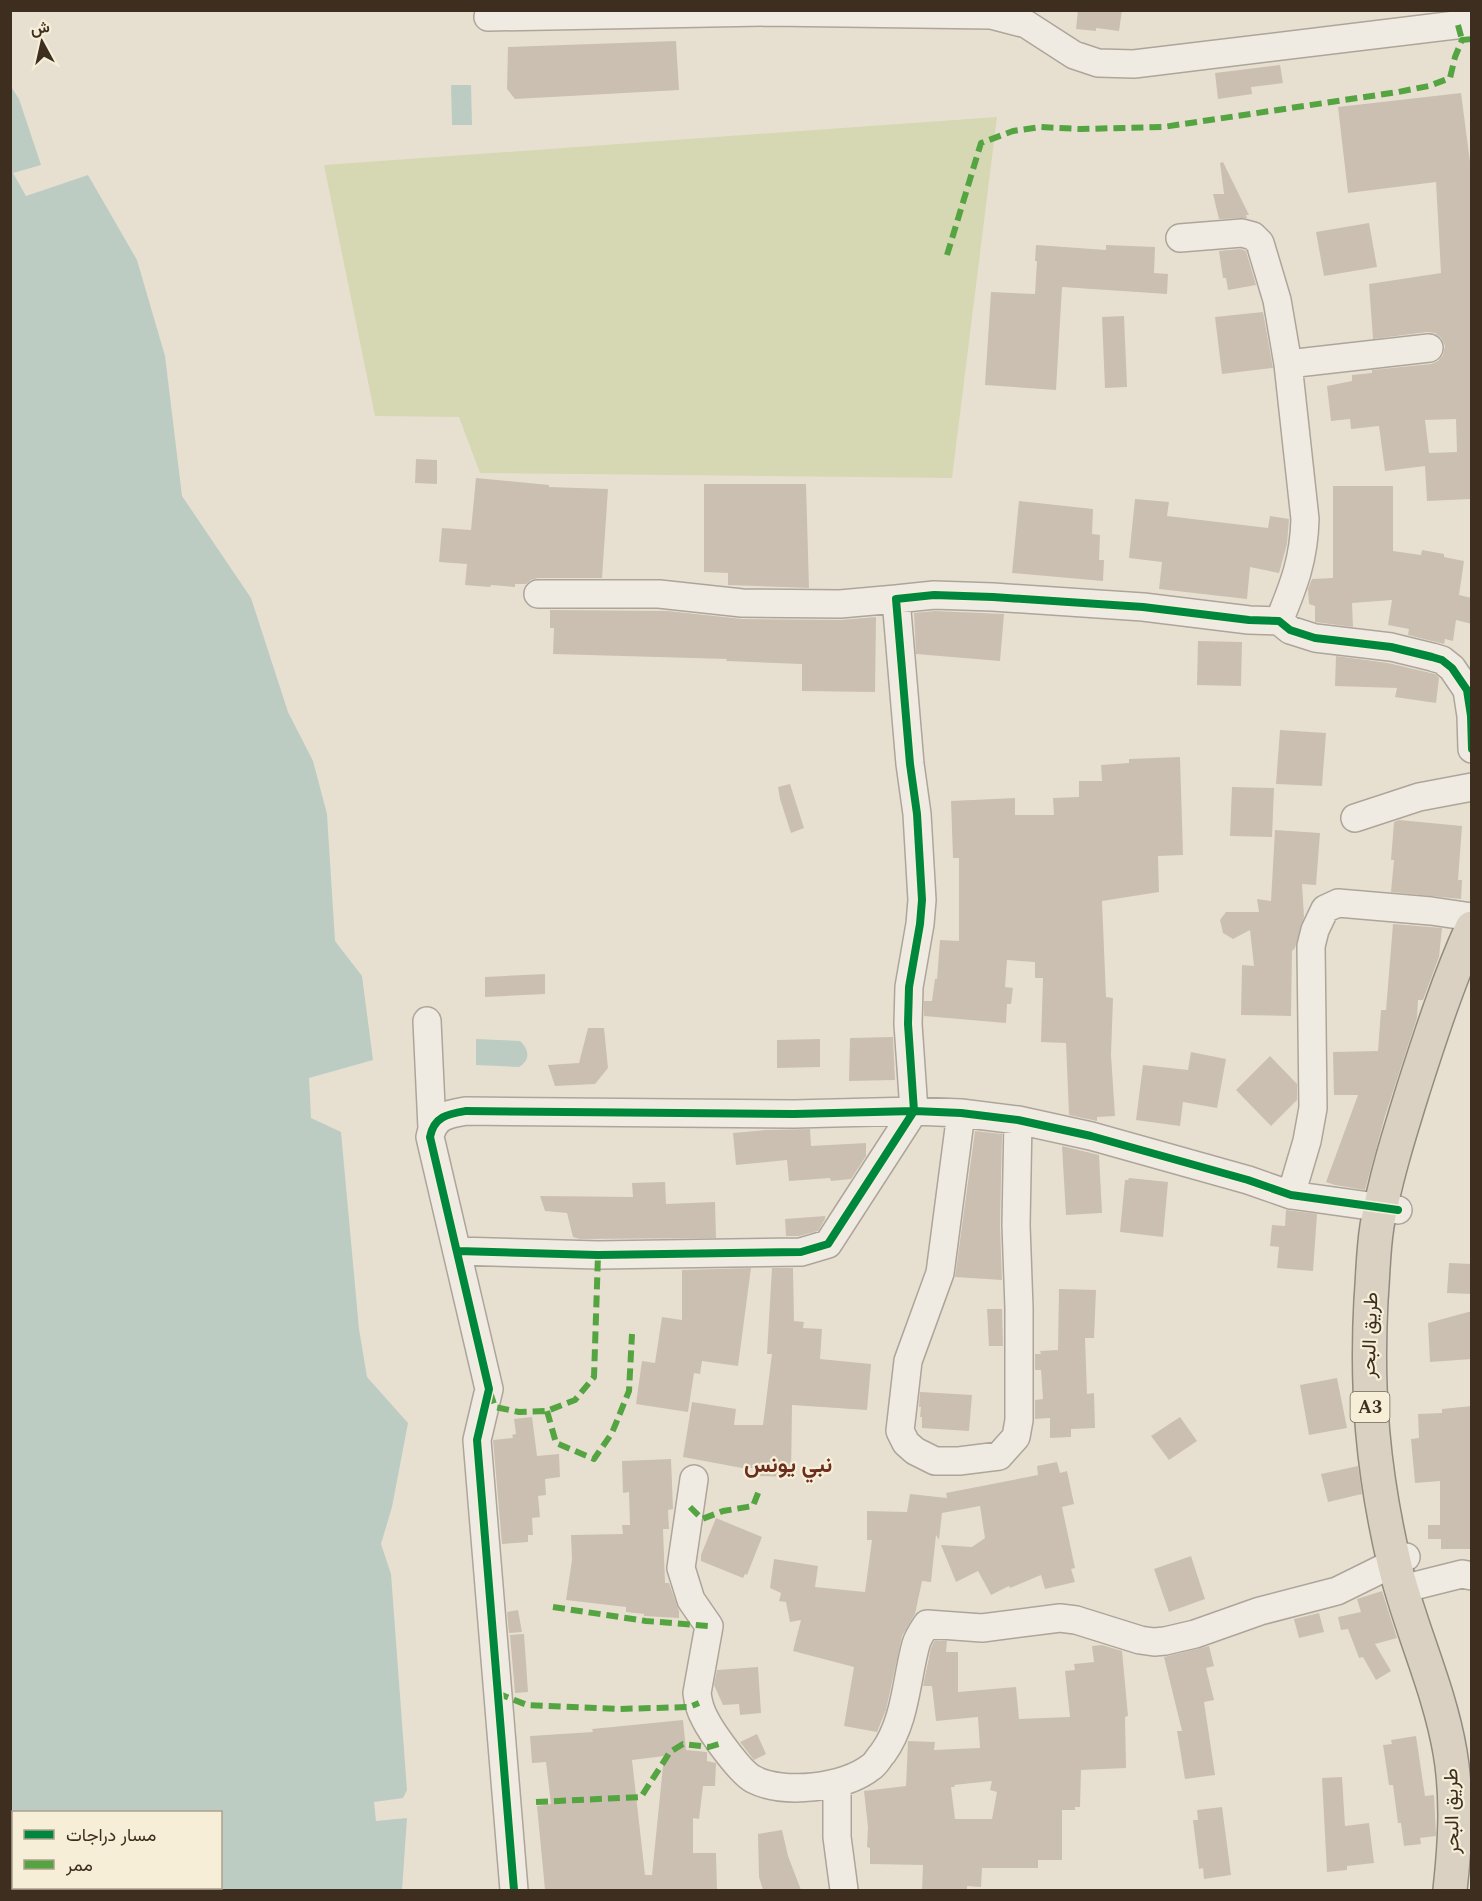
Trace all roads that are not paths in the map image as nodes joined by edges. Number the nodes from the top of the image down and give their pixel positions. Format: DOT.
graph roads {
  1 [pos="488,18"];
  2 [pos="1042,22"];
  3 [pos="1472,23"];
  4 [pos="1180,238"];
  5 [pos="1429,348"];
  6 [pos="1288,364"];
  7 [pos="538,594"];
  8 [pos="896,599"];
  9 [pos="1279,621"];
  10 [pos="1472,749"];
  11 [pos="1472,787"];
  12 [pos="1355,819"];
  13 [pos="1472,917"];
  14 [pos="1472,928"];
  15 [pos="1472,969"];
  16 [pos="427,1021"];
  17 [pos="914,1111"];
  18 [pos="961,1113"];
  19 [pos="1018,1120"];
  20 [pos="432,1128"];
  21 [pos="1291,1195"];
  22 [pos="1390,1209"];
  23 [pos="458,1251"];
  24 [pos="694,1479"];
  25 [pos="1404,1574"];
  26 [pos="1472,1576"];
  27 [pos="837,1784"];
  28 [pos="1472,1798"];
  29 [pos="1472,1830"];
  30 [pos="514,1890"];
  31 [pos="844,1890"];
  32 [pos="1450,1890"];
  33 [pos="1470,1890"];
  1 -- 2 [label="street"];
  2 -- 3 [label="street"];
  4 -- 6 [label="street"];
  5 -- 6 [label="street"];
  6 -- 9 [label="street"];
  7 -- 8 [label="street"];
  8 -- 9 [label="street"];
  8 -- 17 [label="street"];
  9 -- 10 [label="street"];
  11 -- 12 [label="street"];
  13 -- 21 [label="street"];
  14 -- 22 [label="highway, طريق البحر / A3"];
  15 -- 22 [label="highway, طريق البحر / A3"];
  16 -- 20 [label="street"];
  17 -- 18 [label="street"];
  17 -- 20 [label="street"];
  17 -- 23 [label="street"];
  18 -- 19 [label="street"];
  18 -- 19 [label="street"];
  19 -- 21 [label="street"];
  20 -- 23 [label="street"];
  21 -- 22 [label="street"];
  22 -- 25 [label="highway, طريق البحر / A3"];
  23 -- 30 [label="street"];
  24 -- 27 [label="street"];
  25 -- 26 [label="street"];
  25 -- 27 [label="street"];
  25 -- 28 [label="highway, طريق البحر / A3"];
  25 -- 32 [label="highway, طريق البحر / A3"];
  27 -- 31 [label="street"];
  29 -- 33 [label="highway, طريق البحر"];
}
